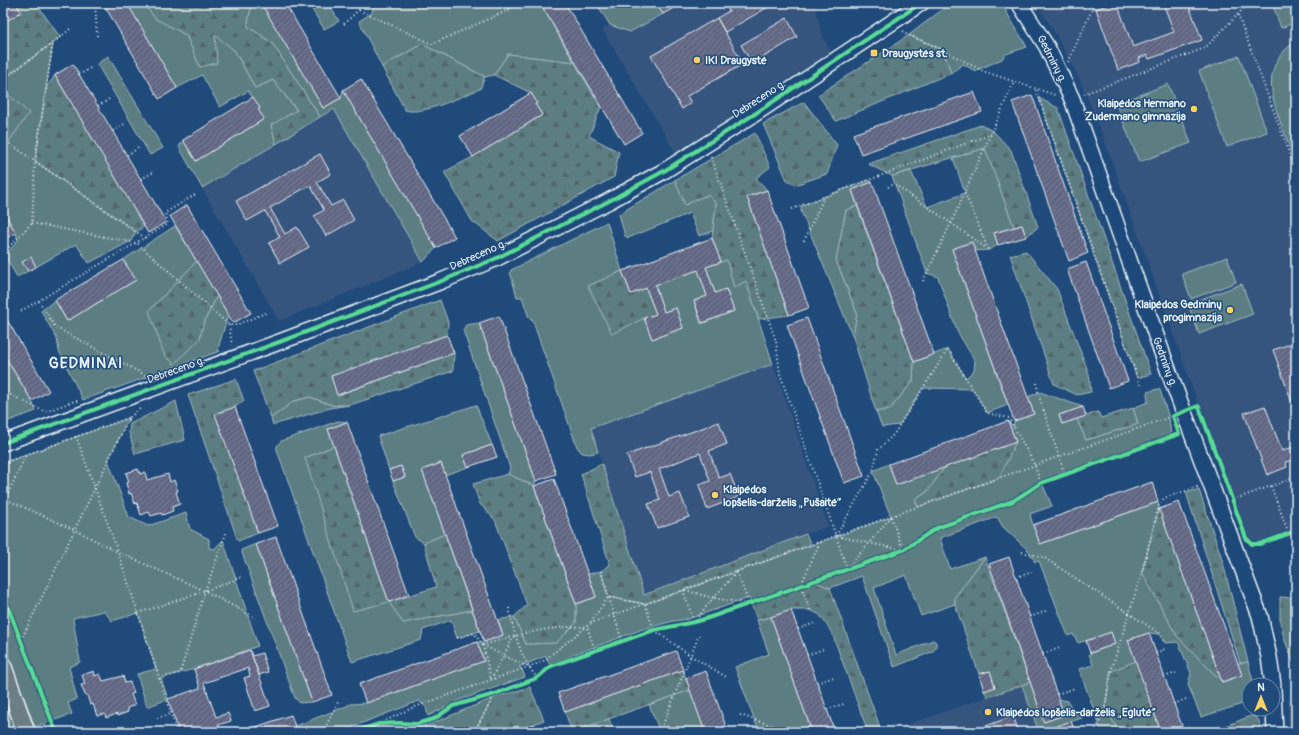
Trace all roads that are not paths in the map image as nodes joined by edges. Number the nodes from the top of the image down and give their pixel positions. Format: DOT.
graph roads {
  1 [pos="921,3"];
  2 [pos="1019,3"];
  3 [pos="3,443"];
  4 [pos="3,667"];
  5 [pos="1271,677"];
  6 [pos="1274,717"];
  7 [pos="26,732"];
  8 [pos="1275,732"];
  1 -- 3 [label="street, Debreceno g."];
  2 -- 5 [label="street, Gedminų g."];
  4 -- 7 [label="main road"];
  6 -- 8 [label="street"];
}
